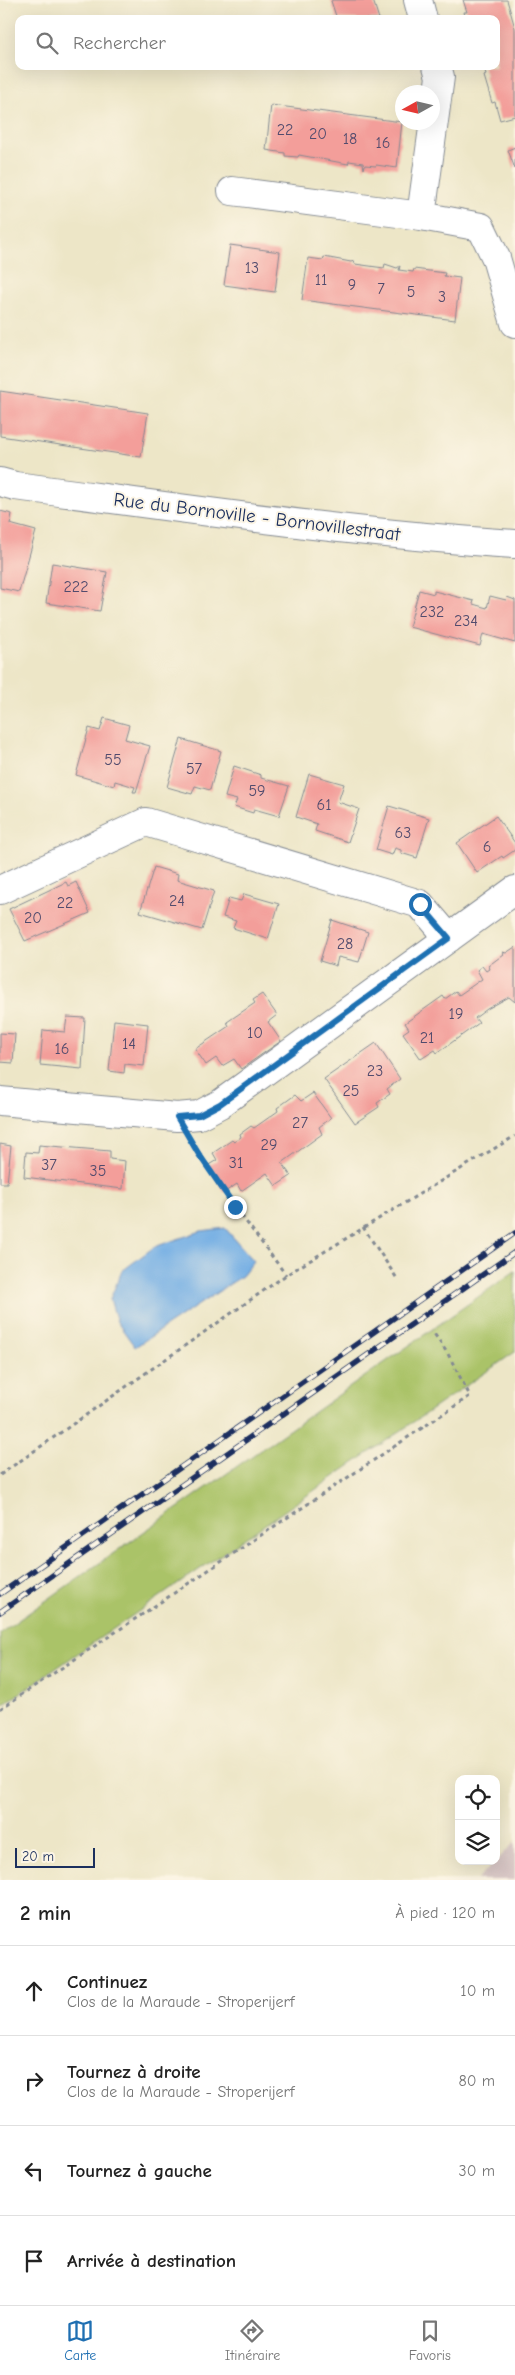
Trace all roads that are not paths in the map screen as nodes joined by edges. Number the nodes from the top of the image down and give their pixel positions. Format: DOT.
graph roads {
  1 [pos="418,0"];
  2 [pos="422,15"];
  3 [pos="438,70"];
  4 [pos="232,191"];
  5 [pos="421,216"];
  6 [pos="515,323"];
  7 [pos="0,482"];
  8 [pos="515,544"];
  9 [pos="0,890"];
  10 [pos="515,890"];
  11 [pos="449,938"];
  12 [pos="0,1100"];
  1 -- 2 [label="street"];
  3 -- 5 [label="street"];
  4 -- 5 [label="street"];
  5 -- 6 [label="street"];
  7 -- 8 [label="street, Rue du Bornoville - Bornovillestraat"];
  9 -- 11 [label="street"];
  10 -- 11 [label="street"];
  11 -- 12 [label="street"];
}
